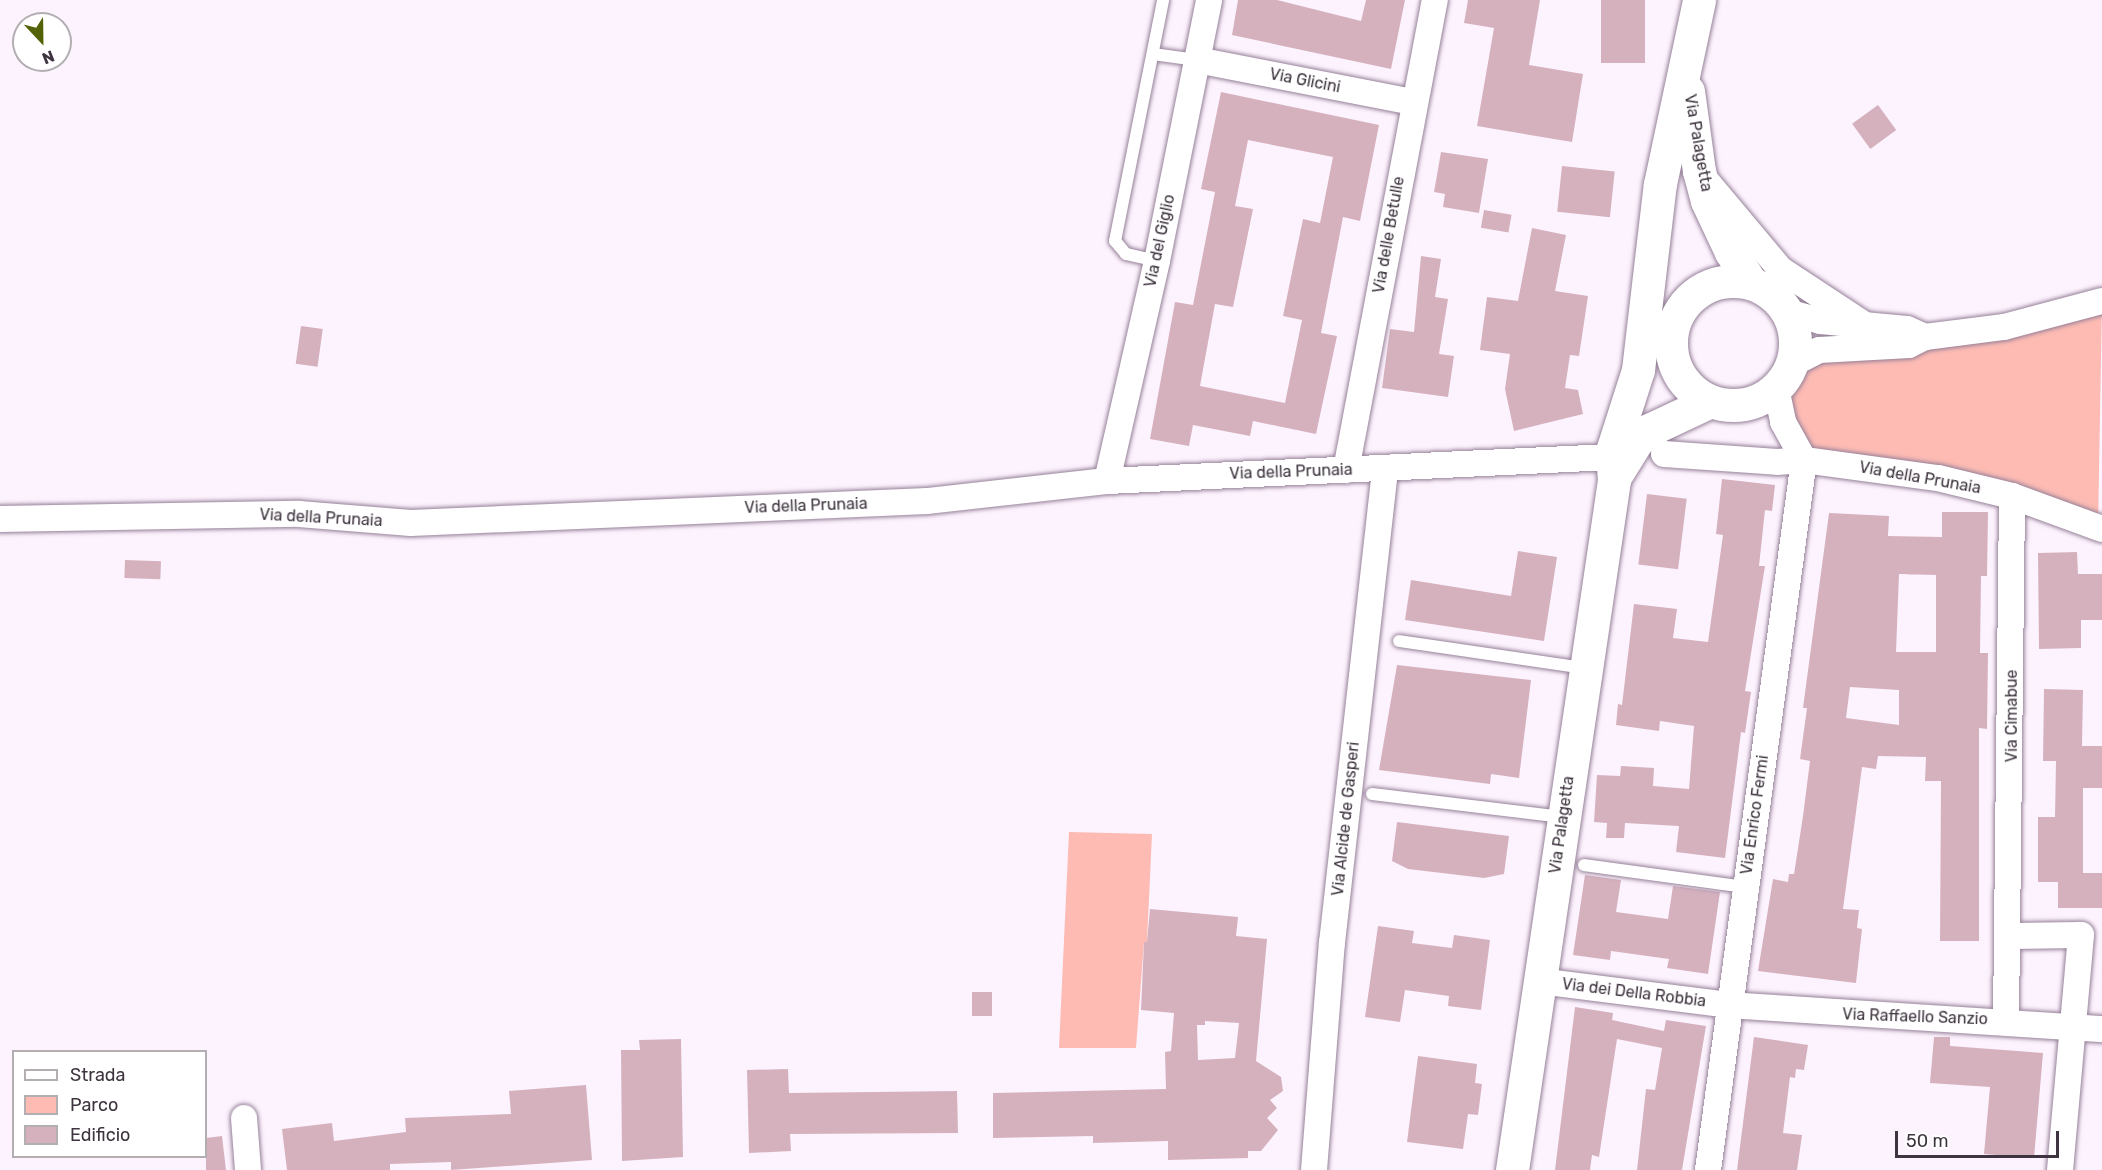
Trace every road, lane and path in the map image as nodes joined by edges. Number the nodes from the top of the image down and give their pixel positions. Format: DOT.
graph roads {
  1 [pos="1164,0"];
  2 [pos="1209,0"];
  3 [pos="1435,0"];
  4 [pos="1699,0"];
  5 [pos="1153,54"];
  6 [pos="1197,60"];
  7 [pos="1686,64"];
  8 [pos="1414,102"];
  9 [pos="1699,171"];
  10 [pos="1652,244"];
  11 [pos="1157,261"];
  12 [pos="1751,283"];
  13 [pos="2102,301"];
  14 [pos="1787,312"];
  15 [pos="1675,319"];
  16 [pos="1868,327"];
  17 [pos="1925,337"];
  18 [pos="1671,353"];
  19 [pos="1783,376"];
  20 [pos="1711,401"];
  21 [pos="1664,454"];
  22 [pos="1613,460"];
  23 [pos="1804,460"];
  24 [pos="1385,469"];
  25 [pos="1346,470"];
  26 [pos="1107,481"];
  27 [pos="2012,496"];
  28 [pos="0,519"];
  29 [pos="2102,529"];
  30 [pos="1399,641"];
  31 [pos="1584,668"];
  32 [pos="1372,794"];
  33 [pos="1563,817"];
  34 [pos="1584,865"];
  35 [pos="1744,887"];
  36 [pos="2010,936"];
  37 [pos="1539,981"];
  38 [pos="1729,1005"];
  39 [pos="2006,1020"];
  40 [pos="2074,1027"];
  41 [pos="2102,1029"];
  42 [pos="244,1118"];
  43 [pos="248,1170"];
  44 [pos="1314,1170"];
  45 [pos="1512,1170"];
  46 [pos="1708,1170"];
  47 [pos="2060,1170"];
  1 -- 5 [label="lane"];
  2 -- 6 [label="street, Via del Giglio"];
  3 -- 8 [label="street, Via delle Betulle"];
  4 -- 7 [label="street, Via Palagetta"];
  5 -- 6 [label="lane"];
  5 -- 11 [label="lane"];
  6 -- 8 [label="street, Via Glicini"];
  6 -- 11 [label="street, Via del Giglio"];
  7 -- 9 [label="street, Via Palagetta"];
  7 -- 10 [label="street, Via Palagetta"];
  8 -- 25 [label="street, Via delle Betulle"];
  9 -- 12 [label="street, Via Palagetta"];
  9 -- 16 [label="street"];
  10 -- 15 [label="street, Via Palagetta"];
  10 -- 22 [label="street, Via Palagetta"];
  11 -- 26 [label="street, Via del Giglio"];
  12 -- 14 [label="street, Via Palagetta"];
  12 -- 15 [label="street"];
  13 -- 17 [label="street"];
  14 -- 16 [label="street"];
  14 -- 19 [label="street"];
  15 -- 18 [label="street, Via Palagetta"];
  16 -- 17 [label="street"];
  17 -- 19 [label="street"];
  18 -- 20 [label="street"];
  18 -- 22 [label="street, Via Palagetta"];
  19 -- 20 [label="street"];
  19 -- 23 [label="street"];
  20 -- 22 [label="street, Via Palagetta"];
  21 -- 23 [label="street, Via della Prunaia"];
  22 -- 24 [label="street, Via della Prunaia"];
  22 -- 31 [label="street, Via Palagetta"];
  23 -- 27 [label="street, Via della Prunaia"];
  23 -- 35 [label="street, Via Enrico Fermi"];
  24 -- 25 [label="street, Via della Prunaia"];
  24 -- 44 [label="street, Via Alcide de Gasperi"];
  25 -- 26 [label="street, Via della Prunaia"];
  26 -- 28 [label="street, Via della Prunaia"];
  27 -- 29 [label="street, Via della Prunaia"];
  27 -- 36 [label="street, Via Cimabue"];
  30 -- 31 [label="lane"];
  31 -- 33 [label="street, Via Palagetta"];
  32 -- 33 [label="lane"];
  33 -- 37 [label="street, Via Palagetta"];
  34 -- 35 [label="lane"];
  35 -- 38 [label="street, Via Enrico Fermi"];
  36 -- 39 [label="street, Via Cimabue"];
  36 -- 40 [label="street"];
  37 -- 38 [label="street, Via dei Della Robbia"];
  37 -- 45 [label="street, Via Palagetta"];
  38 -- 39 [label="street, Via Raffaello Sanzio"];
  38 -- 46 [label="street, Via Enrico Fermi"];
  39 -- 40 [label="street, Via Raffaello Sanzio"];
  40 -- 41 [label="street, Via Raffaello Sanzio"];
  40 -- 47 [label="street"];
  42 -- 43 [label="street"];
}
